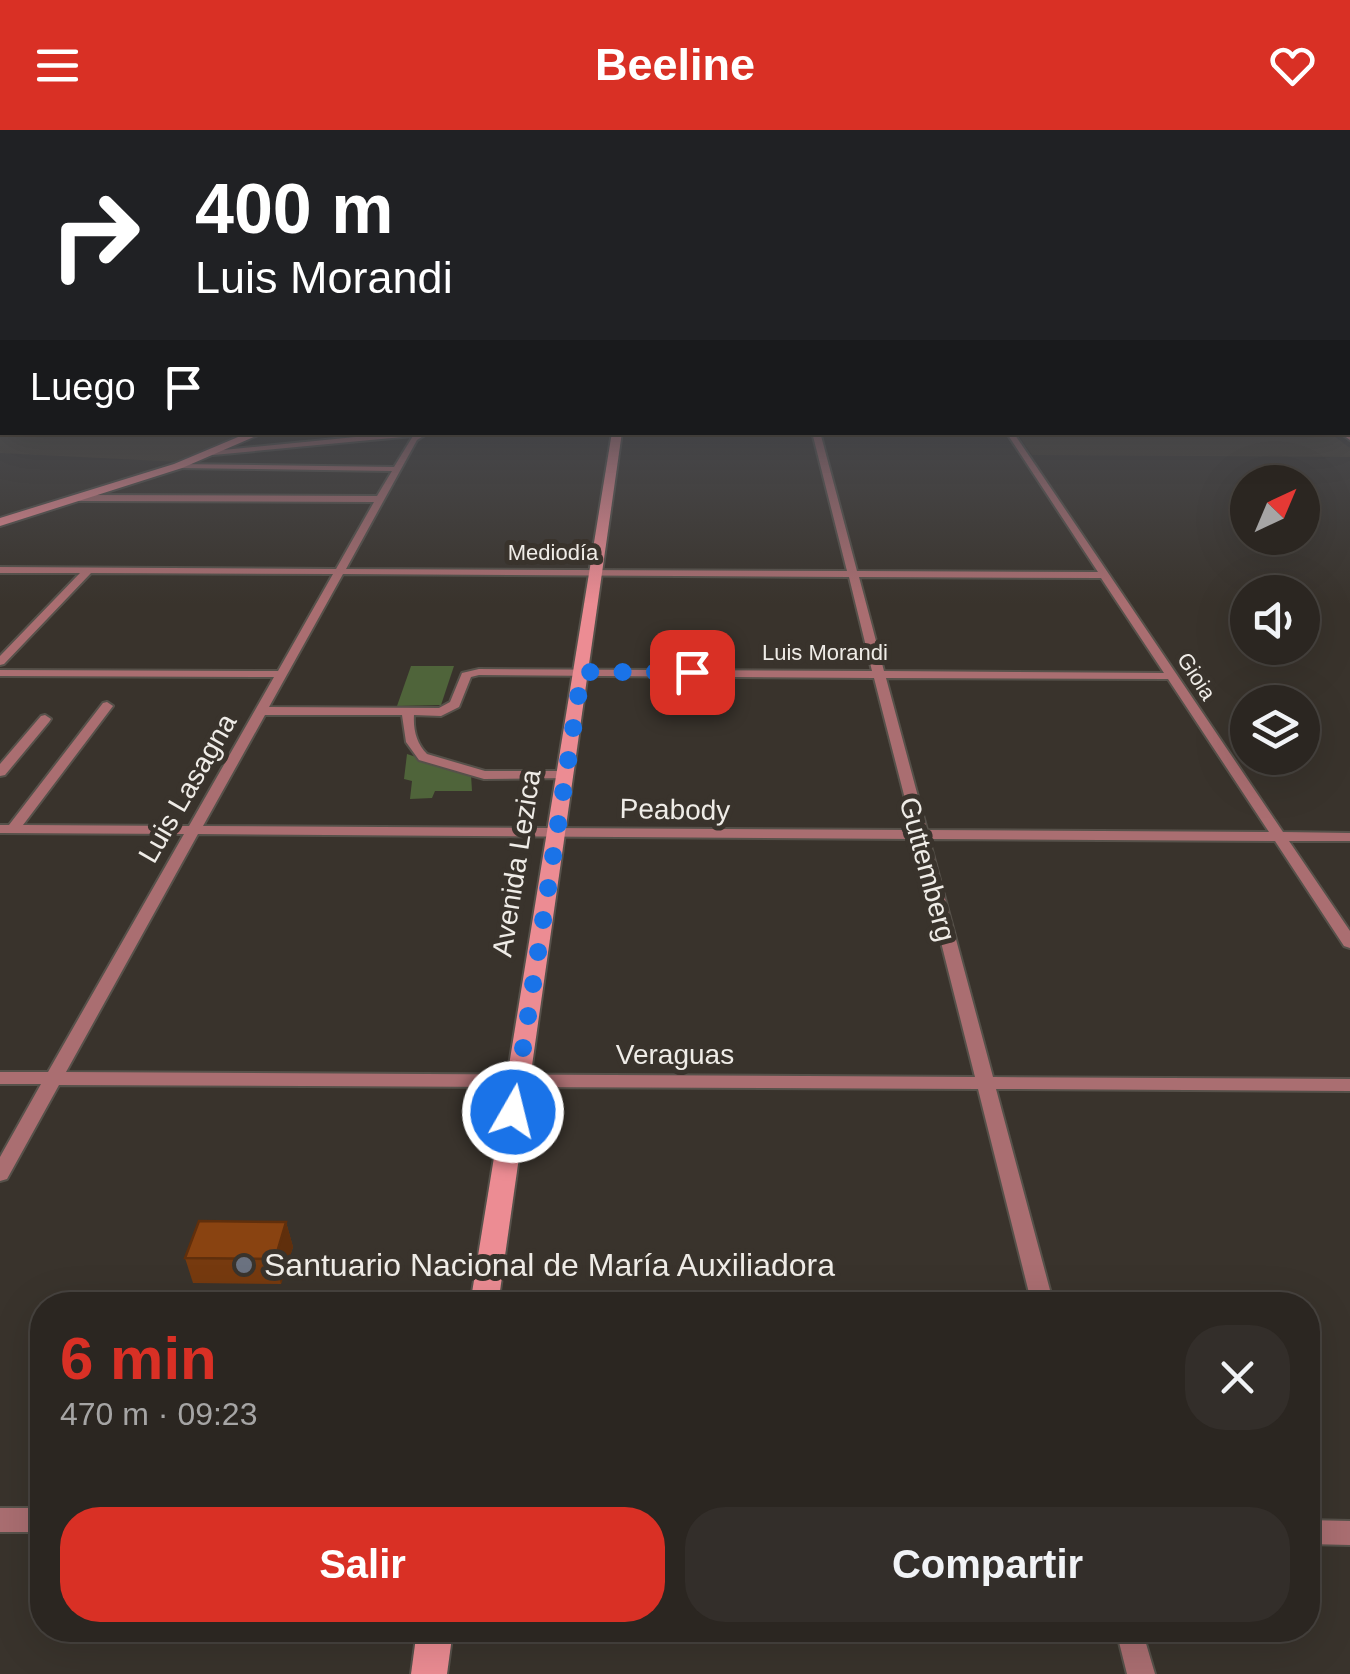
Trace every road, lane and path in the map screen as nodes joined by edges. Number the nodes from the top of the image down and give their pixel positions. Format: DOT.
graph roads {
  1 [pos="193,460"];
  2 [pos="402,460"];
  3 [pos="612,460"];
  4 [pos="823,460"];
  5 [pos="1027,460"];
  6 [pos="178,466"];
  7 [pos="397,469"];
  8 [pos="76,498"];
  9 [pos="380,499"];
  10 [pos="0,522"];
  11 [pos="0,570"];
  12 [pos="88,571"];
  13 [pos="340,572"];
  14 [pos="597,572"];
  15 [pos="853,573"];
  16 [pos="1106,575"];
  17 [pos="0,662"];
  18 [pos="582,672"];
  19 [pos="876,672"];
  20 [pos="0,673"];
  21 [pos="282,674"];
  22 [pos="1173,676"];
  23 [pos="107,706"];
  24 [pos="260,711"];
  25 [pos="408,712"];
  26 [pos="45,719"];
  27 [pos="0,772"];
  28 [pos="565,775"];
  29 [pos="6,829"];
  30 [pos="192,830"];
  31 [pos="556,832"];
  32 [pos="918,834"];
  33 [pos="1350,837"];
  34 [pos="1278,838"];
  35 [pos="1350,943"];
  36 [pos="0,1078"];
  37 [pos="52,1078"];
  38 [pos="518,1080"];
  39 [pos="984,1084"];
  40 [pos="1350,1085"];
  41 [pos="0,1174"];
  42 [pos="486,1292"];
  43 [pos="1040,1292"];
  44 [pos="0,1520"];
  45 [pos="30,1520"];
  46 [pos="1320,1532"];
  47 [pos="1350,1533"];
  48 [pos="434,1642"];
  49 [pos="1132,1642"];
  50 [pos="429,1674"];
  51 [pos="1140,1674"];
  1 -- 6 [label="street"];
  2 -- 7 [label="street, Luis Lasagna"];
  3 -- 14 [label="street, Avenida Lezica"];
  4 -- 15 [label="street, Guttemberg"];
  5 -- 16 [label="street, Gioia"];
  6 -- 7 [label="street"];
  6 -- 8 [label="street"];
  7 -- 9 [label="street, Luis Lasagna"];
  8 -- 9 [label="street"];
  8 -- 10 [label="street"];
  9 -- 13 [label="street, Luis Lasagna"];
  11 -- 12 [label="street, Mediodía"];
  12 -- 13 [label="street, Mediodía"];
  12 -- 17 [label="street"];
  13 -- 14 [label="street, Mediodía"];
  13 -- 21 [label="street, Luis Lasagna"];
  14 -- 15 [label="street, Mediodía"];
  14 -- 18 [label="street, Avenida Lezica"];
  15 -- 16 [label="street, Mediodía"];
  15 -- 19 [label="street, Guttemberg"];
  16 -- 22 [label="street, Gioia"];
  18 -- 19 [label="street, Luis Morandi"];
  18 -- 25 [label="street, Luis Morandi"];
  18 -- 28 [label="street, Avenida Lezica"];
  19 -- 22 [label="street, Luis Morandi"];
  19 -- 32 [label="street, Guttemberg"];
  20 -- 21 [label="street"];
  21 -- 24 [label="street, Luis Lasagna"];
  22 -- 34 [label="street, Gioia"];
  23 -- 29 [label="street"];
  24 -- 25 [label="street, Luis Morandi"];
  24 -- 30 [label="street, Luis Lasagna"];
  25 -- 28 [label="street"];
  26 -- 27 [label="street"];
  28 -- 31 [label="street, Avenida Lezica"];
  29 -- 30 [label="street, Peabody"];
  30 -- 31 [label="street, Peabody"];
  30 -- 37 [label="street, Luis Lasagna"];
  31 -- 32 [label="street, Peabody"];
  31 -- 38 [label="street, Avenida Lezica"];
  32 -- 34 [label="street, Peabody"];
  32 -- 39 [label="street, Guttemberg"];
  33 -- 34 [label="street, Peabody"];
  34 -- 35 [label="street, Gioia"];
  36 -- 37 [label="street, Veraguas"];
  37 -- 38 [label="street, Veraguas"];
  37 -- 41 [label="street, Luis Lasagna"];
  38 -- 39 [label="street, Veraguas"];
  38 -- 42 [label="street, Avenida Lezica"];
  39 -- 40 [label="street, Veraguas"];
  39 -- 43 [label="street, Guttemberg"];
  44 -- 45 [label="street"];
  46 -- 47 [label="street"];
  48 -- 50 [label="street"];
  49 -- 51 [label="street"];
}
